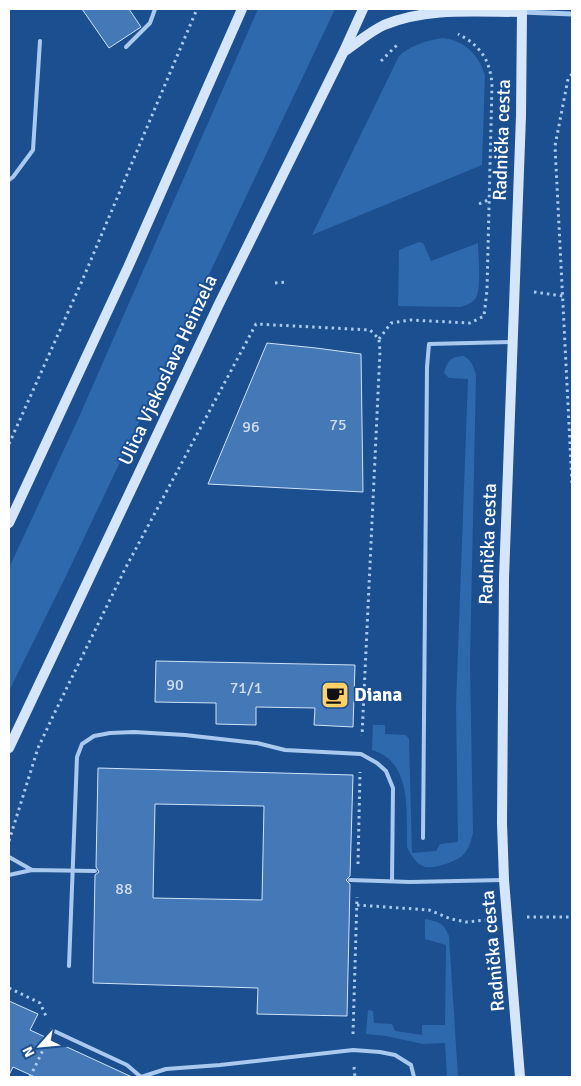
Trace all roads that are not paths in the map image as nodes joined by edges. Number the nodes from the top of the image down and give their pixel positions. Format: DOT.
graph roads {
  1 [pos="155,9"];
  2 [pos="242,9"];
  3 [pos="363,9"];
  4 [pos="520,10"];
  5 [pos="572,14"];
  6 [pos="40,41"];
  7 [pos="126,46"];
  8 [pos="344,51"];
  9 [pos="9,180"];
  10 [pos="513,342"];
  11 [pos="9,523"];
  12 [pos="9,748"];
  13 [pos="423,838"];
  14 [pos="9,857"];
  15 [pos="32,870"];
  16 [pos="73,871"];
  17 [pos="96,871"];
  18 [pos="9,875"];
  19 [pos="350,880"];
  20 [pos="504,880"];
  21 [pos="392,881"];
  22 [pos="69,966"];
  23 [pos="52,1030"];
  24 [pos="141,1077"];
  25 [pos="414,1077"];
  26 [pos="520,1077"];
  1 -- 7 [label="lane"];
  2 -- 11 [label="main road"];
  3 -- 8 [label="main road, Ulica Vjekoslava Heinzela"];
  4 -- 5 [label="street"];
  4 -- 8 [label="main road"];
  4 -- 10 [label="main road, Radnička cesta"];
  6 -- 9 [label="lane"];
  8 -- 12 [label="main road, Ulica Vjekoslava Heinzela"];
  10 -- 13 [label="lane"];
  10 -- 20 [label="main road, Radnička cesta"];
  14 -- 15 [label="lane"];
  15 -- 16 [label="lane"];
  15 -- 18 [label="lane"];
  16 -- 17 [label="lane"];
  16 -- 21 [label="lane"];
  16 -- 22 [label="lane"];
  19 -- 21 [label="lane"];
  20 -- 21 [label="lane"];
  20 -- 26 [label="main road, Radnička cesta"];
  23 -- 24 [label="lane"];
  24 -- 25 [label="lane"];
}
